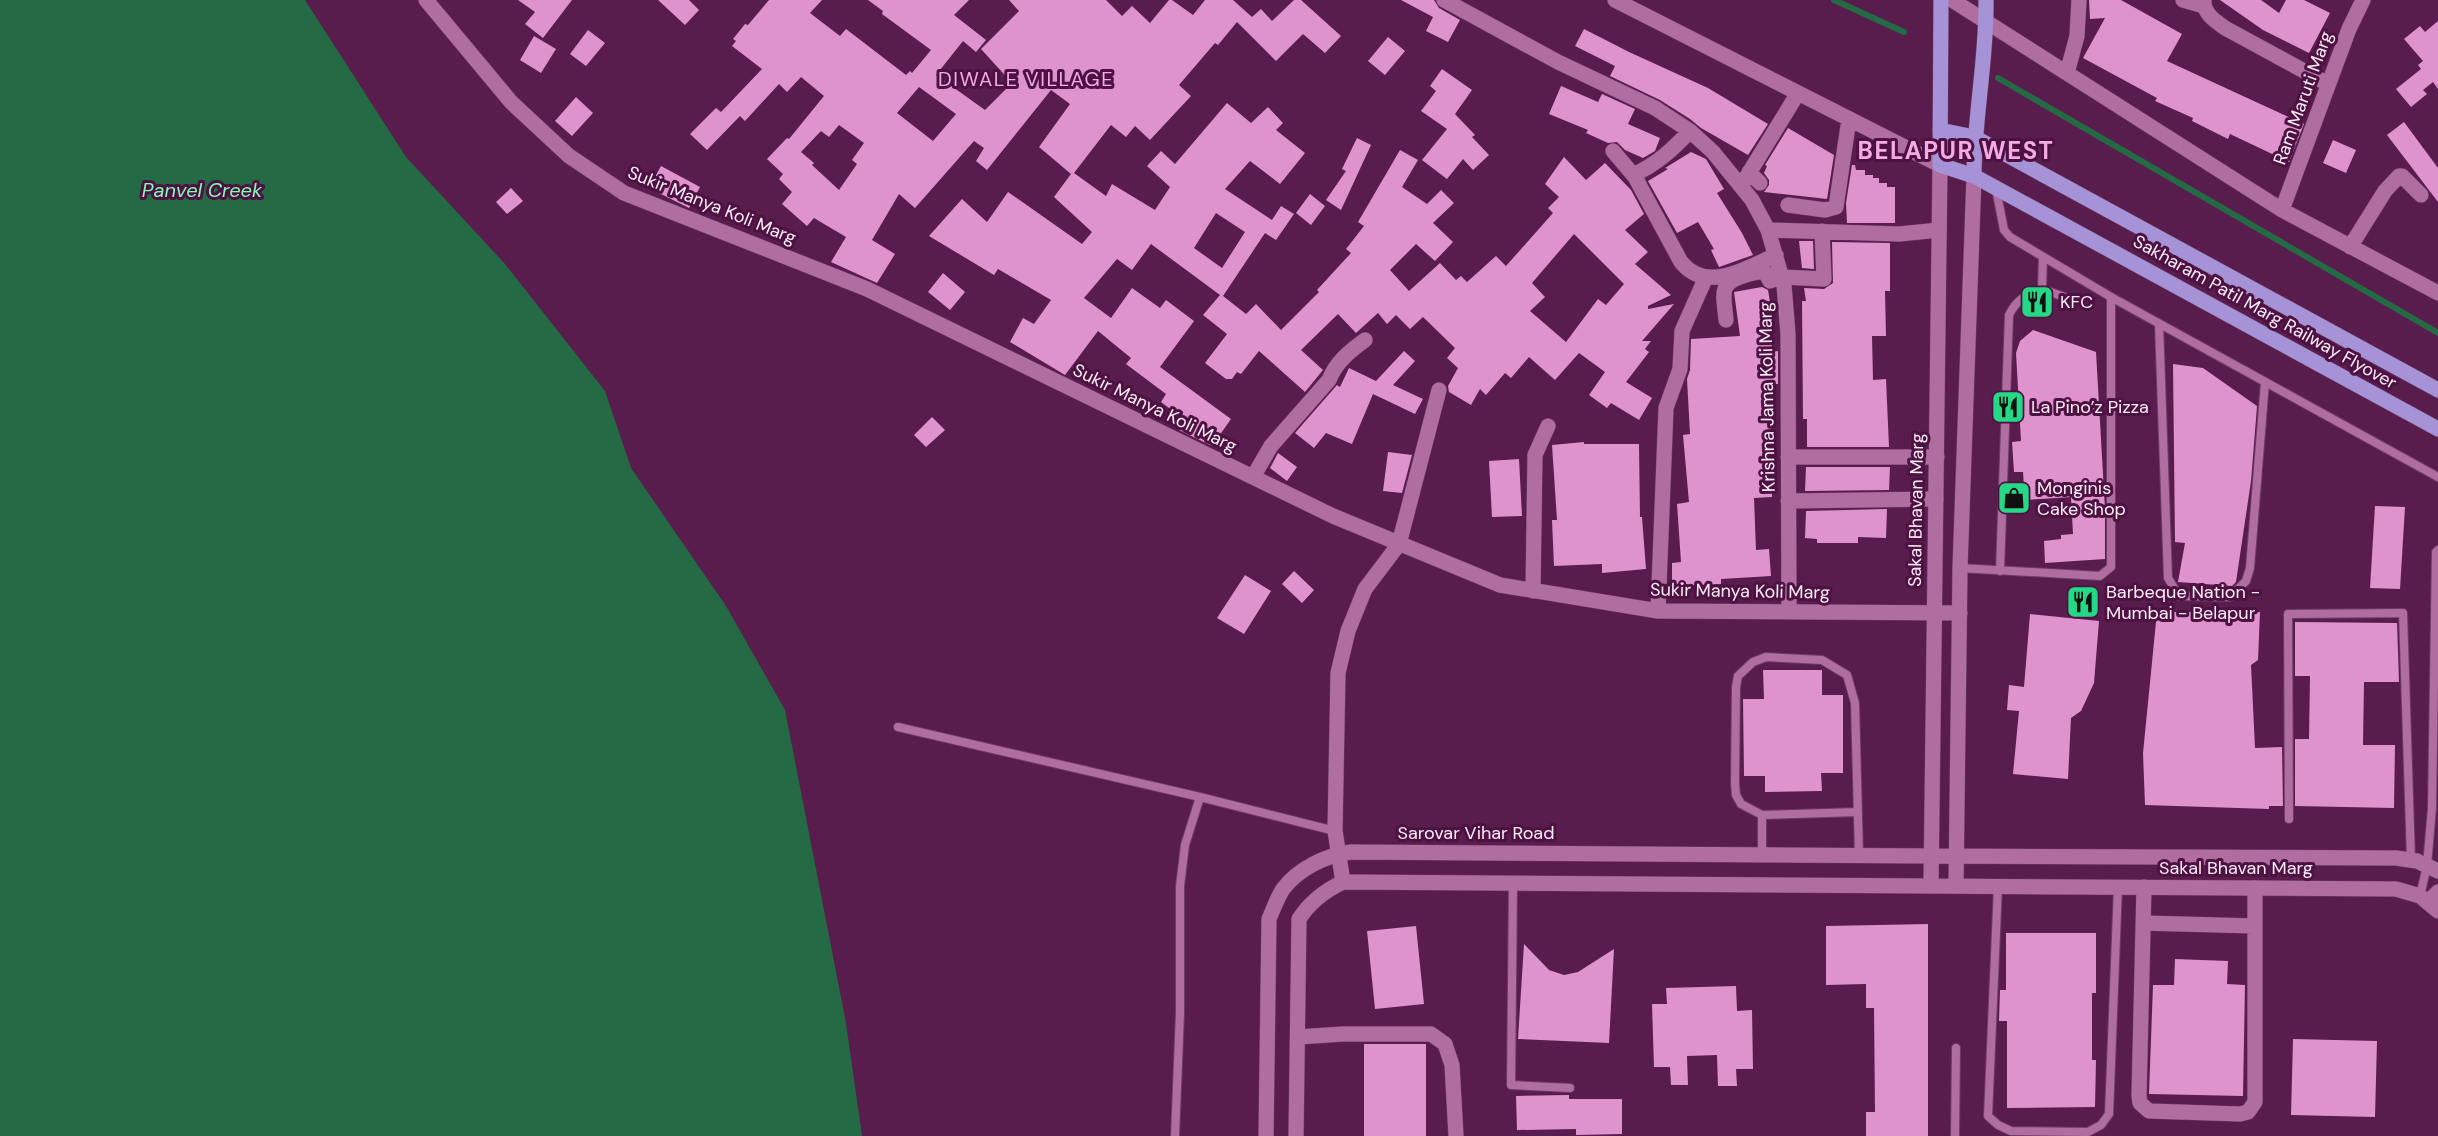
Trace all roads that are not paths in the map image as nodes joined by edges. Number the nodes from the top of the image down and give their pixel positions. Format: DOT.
graph roads {
  1 [pos="426,0"];
  2 [pos="1444,0"];
  3 [pos="1615,0"];
  4 [pos="1941,0"];
  5 [pos="1952,0"];
  6 [pos="1986,0"];
  7 [pos="2079,0"];
  8 [pos="2183,0"];
  9 [pos="2363,0"];
  10 [pos="2204,3"];
  11 [pos="1986,21"];
  12 [pos="2067,73"];
  13 [pos="2328,84"];
  14 [pos="1798,93"];
  15 [pos="1849,119"];
  16 [pos="1940,129"];
  17 [pos="1690,131"];
  18 [pos="1974,137"];
  19 [pos="1613,151"];
  20 [pos="1940,165"];
  21 [pos="1633,175"];
  22 [pos="1974,176"];
  23 [pos="1743,189"];
  24 [pos="1996,189"];
  25 [pos="2421,195"];
  26 [pos="2282,210"];
  27 [pos="1768,230"];
  28 [pos="1940,230"];
  29 [pos="1803,231"];
  30 [pos="1822,231"];
  31 [pos="2350,247"];
  32 [pos="1776,255"];
  33 [pos="2043,257"];
  34 [pos="1706,277"];
  35 [pos="1782,277"];
  36 [pos="2042,289"];
  37 [pos="2438,293"];
  38 [pos="2111,297"];
  39 [pos="2073,300"];
  40 [pos="1726,320"];
  41 [pos="2159,324"];
  42 [pos="1365,340"];
  43 [pos="2265,382"];
  44 [pos="1439,390"];
  45 [pos="2438,390"];
  46 [pos="1548,426"];
  47 [pos="2438,429"];
  48 [pos="1788,461"];
  49 [pos="1936,461"];
  50 [pos="1252,477"];
  51 [pos="2438,477"];
  52 [pos="1936,499"];
  53 [pos="1788,501"];
  54 [pos="1400,543"];
  55 [pos="2438,550"];
  56 [pos="1960,568"];
  57 [pos="2000,571"];
  58 [pos="1533,591"];
  59 [pos="1658,611"];
  60 [pos="1789,612"];
  61 [pos="1934,612"];
  62 [pos="1960,613"];
  63 [pos="897,727"];
  64 [pos="1200,797"];
  65 [pos="2435,808"];
  66 [pos="1858,812"];
  67 [pos="1762,815"];
  68 [pos="2289,819"];
  69 [pos="1335,831"];
  70 [pos="1339,853"];
  71 [pos="1762,855"];
  72 [pos="1859,855"];
  73 [pos="1931,856"];
  74 [pos="1956,856"];
  75 [pos="2411,860"];
  76 [pos="2432,868"];
  77 [pos="1343,882"];
  78 [pos="1513,884"];
  79 [pos="1931,886"];
  80 [pos="1956,886"];
  81 [pos="1998,886"];
  82 [pos="2118,887"];
  83 [pos="2144,887"];
  84 [pos="2255,888"];
  85 [pos="2431,900"];
  86 [pos="2143,923"];
  87 [pos="2255,926"];
  88 [pos="1298,1036"];
  89 [pos="1956,1048"];
  90 [pos="1570,1088"];
  91 [pos="1175,1136"];
  92 [pos="1266,1136"];
  93 [pos="1296,1136"];
  94 [pos="1456,1136"];
  95 [pos="1955,1136"];
  1 -- 50 [label="street, Sukir Manya Koli Marg"];
  2 -- 17 [label="street, Krishna Jama Koli Marg"];
  3 -- 14 [label="street"];
  4 -- 16 [label="main road"];
  5 -- 11 [label="street"];
  6 -- 11 [label="main road"];
  7 -- 12 [label="street"];
  8 -- 10 [label="street"];
  9 -- 13 [label="street, Ram Maruti Marg"];
  10 -- 13 [label="street"];
  11 -- 12 [label="street"];
  11 -- 18 [label="main road"];
  12 -- 26 [label="street"];
  13 -- 26 [label="street, Ram Maruti Marg"];
  14 -- 15 [label="street"];
  14 -- 23 [label="street"];
  15 -- 20 [label="street"];
  15 -- 29 [label="street"];
  16 -- 18 [label="main road, Sakharam Patil Marg Railway Flyover"];
  16 -- 20 [label="main road"];
  17 -- 21 [label="street"];
  17 -- 23 [label="street, Krishna Jama Koli Marg"];
  18 -- 22 [label="main road"];
  18 -- 45 [label="main road, Sakharam Patil Marg Railway Flyover"];
  19 -- 21 [label="street"];
  20 -- 22 [label="main road, Sakharam Patil Marg Railway Flyover"];
  20 -- 28 [label="street, Sakal Bhavan Marg"];
  21 -- 34 [label="street"];
  22 -- 24 [label="main road, Sakharam Patil Marg Railway Flyover"];
  22 -- 56 [label="street"];
  23 -- 27 [label="street, Krishna Jama Koli Marg"];
  24 -- 33 [label="lane"];
  24 -- 47 [label="main road, Sakharam Patil Marg Railway Flyover"];
  25 -- 31 [label="street"];
  26 -- 31 [label="street"];
  27 -- 29 [label="street"];
  27 -- 32 [label="street, Krishna Jama Koli Marg"];
  28 -- 30 [label="street"];
  28 -- 49 [label="street, Sakal Bhavan Marg"];
  29 -- 30 [label="street"];
  30 -- 35 [label="street"];
  31 -- 37 [label="street"];
  32 -- 34 [label="street"];
  32 -- 35 [label="street, Krishna Jama Koli Marg"];
  33 -- 36 [label="lane"];
  33 -- 38 [label="lane"];
  34 -- 59 [label="street"];
  35 -- 40 [label="street"];
  35 -- 48 [label="street, Krishna Jama Koli Marg"];
  36 -- 39 [label="lane"];
  36 -- 57 [label="lane"];
  38 -- 41 [label="lane"];
  38 -- 57 [label="lane"];
  41 -- 43 [label="lane"];
  41 -- 43 [label="lane"];
  42 -- 50 [label="street"];
  43 -- 51 [label="lane"];
  44 -- 54 [label="street"];
  46 -- 58 [label="street"];
  48 -- 49 [label="street"];
  48 -- 53 [label="street, Krishna Jama Koli Marg"];
  49 -- 52 [label="street, Sakal Bhavan Marg"];
  50 -- 54 [label="street, Sukir Manya Koli Marg"];
  52 -- 53 [label="street"];
  52 -- 61 [label="street, Sakal Bhavan Marg"];
  53 -- 60 [label="street, Krishna Jama Koli Marg"];
  54 -- 58 [label="street, Sukir Manya Koli Marg"];
  54 -- 69 [label="street"];
  55 -- 65 [label="lane"];
  56 -- 57 [label="lane"];
  56 -- 62 [label="street"];
  58 -- 59 [label="street, Sukir Manya Koli Marg"];
  59 -- 60 [label="street, Sukir Manya Koli Marg"];
  60 -- 61 [label="street, Sukir Manya Koli Marg"];
  61 -- 62 [label="street, Sukir Manya Koli Marg"];
  61 -- 73 [label="street, Sakal Bhavan Marg"];
  62 -- 74 [label="street"];
  63 -- 64 [label="lane"];
  64 -- 69 [label="lane"];
  64 -- 91 [label="lane"];
  65 -- 76 [label="lane"];
  66 -- 67 [label="lane"];
  66 -- 67 [label="lane"];
  66 -- 72 [label="lane"];
  67 -- 71 [label="lane"];
  68 -- 75 [label="lane"];
  69 -- 70 [label="street"];
  70 -- 71 [label="street, Sarovar Vihar Road"];
  70 -- 77 [label="street"];
  70 -- 92 [label="street, Sarovar Vihar Road"];
  71 -- 72 [label="street, Sarovar Vihar Road"];
  72 -- 73 [label="street, Sarovar Vihar Road"];
  73 -- 74 [label="street, Sakal Bhavan Marg"];
  73 -- 79 [label="street, Sakal Bhavan Marg"];
  74 -- 75 [label="street, Sakal Bhavan Marg"];
  74 -- 80 [label="street"];
  75 -- 76 [label="street, Sakal Bhavan Marg"];
  76 -- 85 [label="lane"];
  77 -- 78 [label="street"];
  77 -- 88 [label="street"];
  78 -- 79 [label="street"];
  78 -- 90 [label="lane"];
  79 -- 80 [label="street, Sakal Bhavan Marg"];
  80 -- 81 [label="street, Sakal Bhavan Marg"];
  81 -- 82 [label="street, Sakal Bhavan Marg"];
  81 -- 82 [label="lane"];
  82 -- 83 [label="street, Sakal Bhavan Marg"];
  83 -- 84 [label="street, Sakal Bhavan Marg"];
  83 -- 86 [label="street"];
  84 -- 85 [label="street, Sakal Bhavan Marg"];
  84 -- 87 [label="street"];
  86 -- 87 [label="street"];
  86 -- 87 [label="street"];
  88 -- 93 [label="street"];
  88 -- 94 [label="street"];
  89 -- 95 [label="lane"];
}
